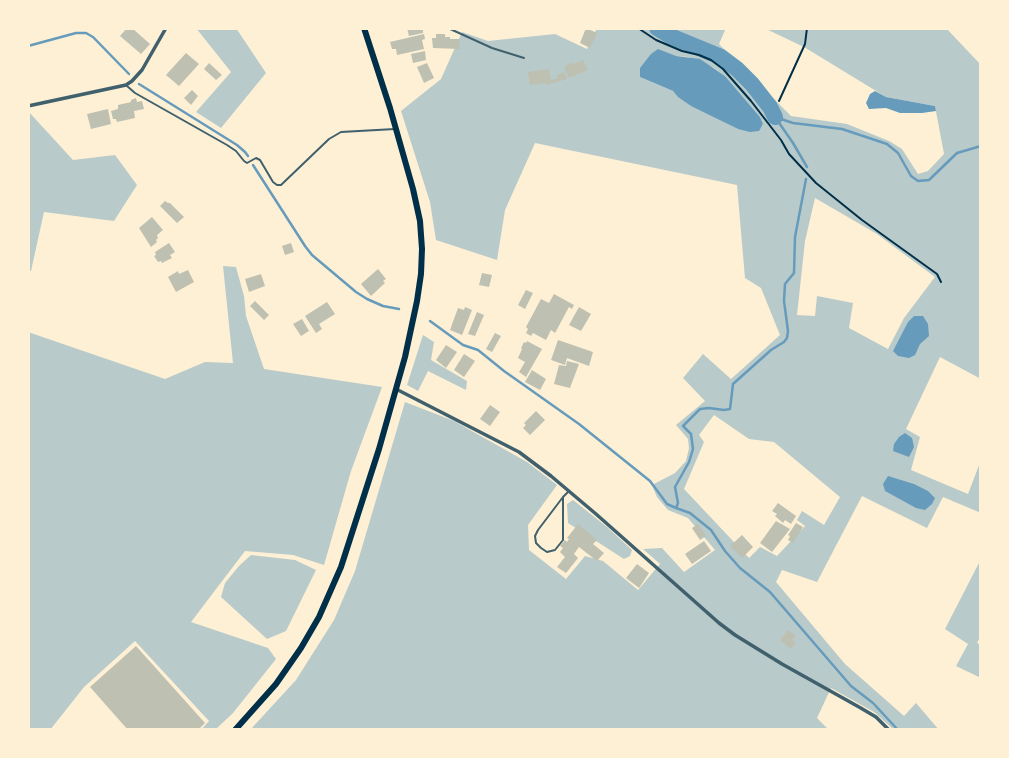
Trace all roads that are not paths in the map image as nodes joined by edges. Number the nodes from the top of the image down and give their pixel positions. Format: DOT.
graph roads {
  1 [pos="166,28"];
  2 [pos="364,28"];
  3 [pos="448,28"];
  4 [pos="524,58"];
  5 [pos="126,85"];
  6 [pos="28,106"];
  7 [pos="396,130"];
  8 [pos="396,389"];
  9 [pos="569,491"];
  10 [pos="563,497"];
  11 [pos="235,730"];
  12 [pos="889,730"];
  1 -- 5 [label="street"];
  2 -- 7 [label="highway"];
  3 -- 4 [label="lane"];
  5 -- 6 [label="street"];
  5 -- 7 [label="lane"];
  7 -- 8 [label="highway"];
  8 -- 9 [label="street"];
  8 -- 11 [label="highway"];
  9 -- 10 [label="lane"];
  9 -- 12 [label="street"];
  10 -- 10 [label="lane"];
}
